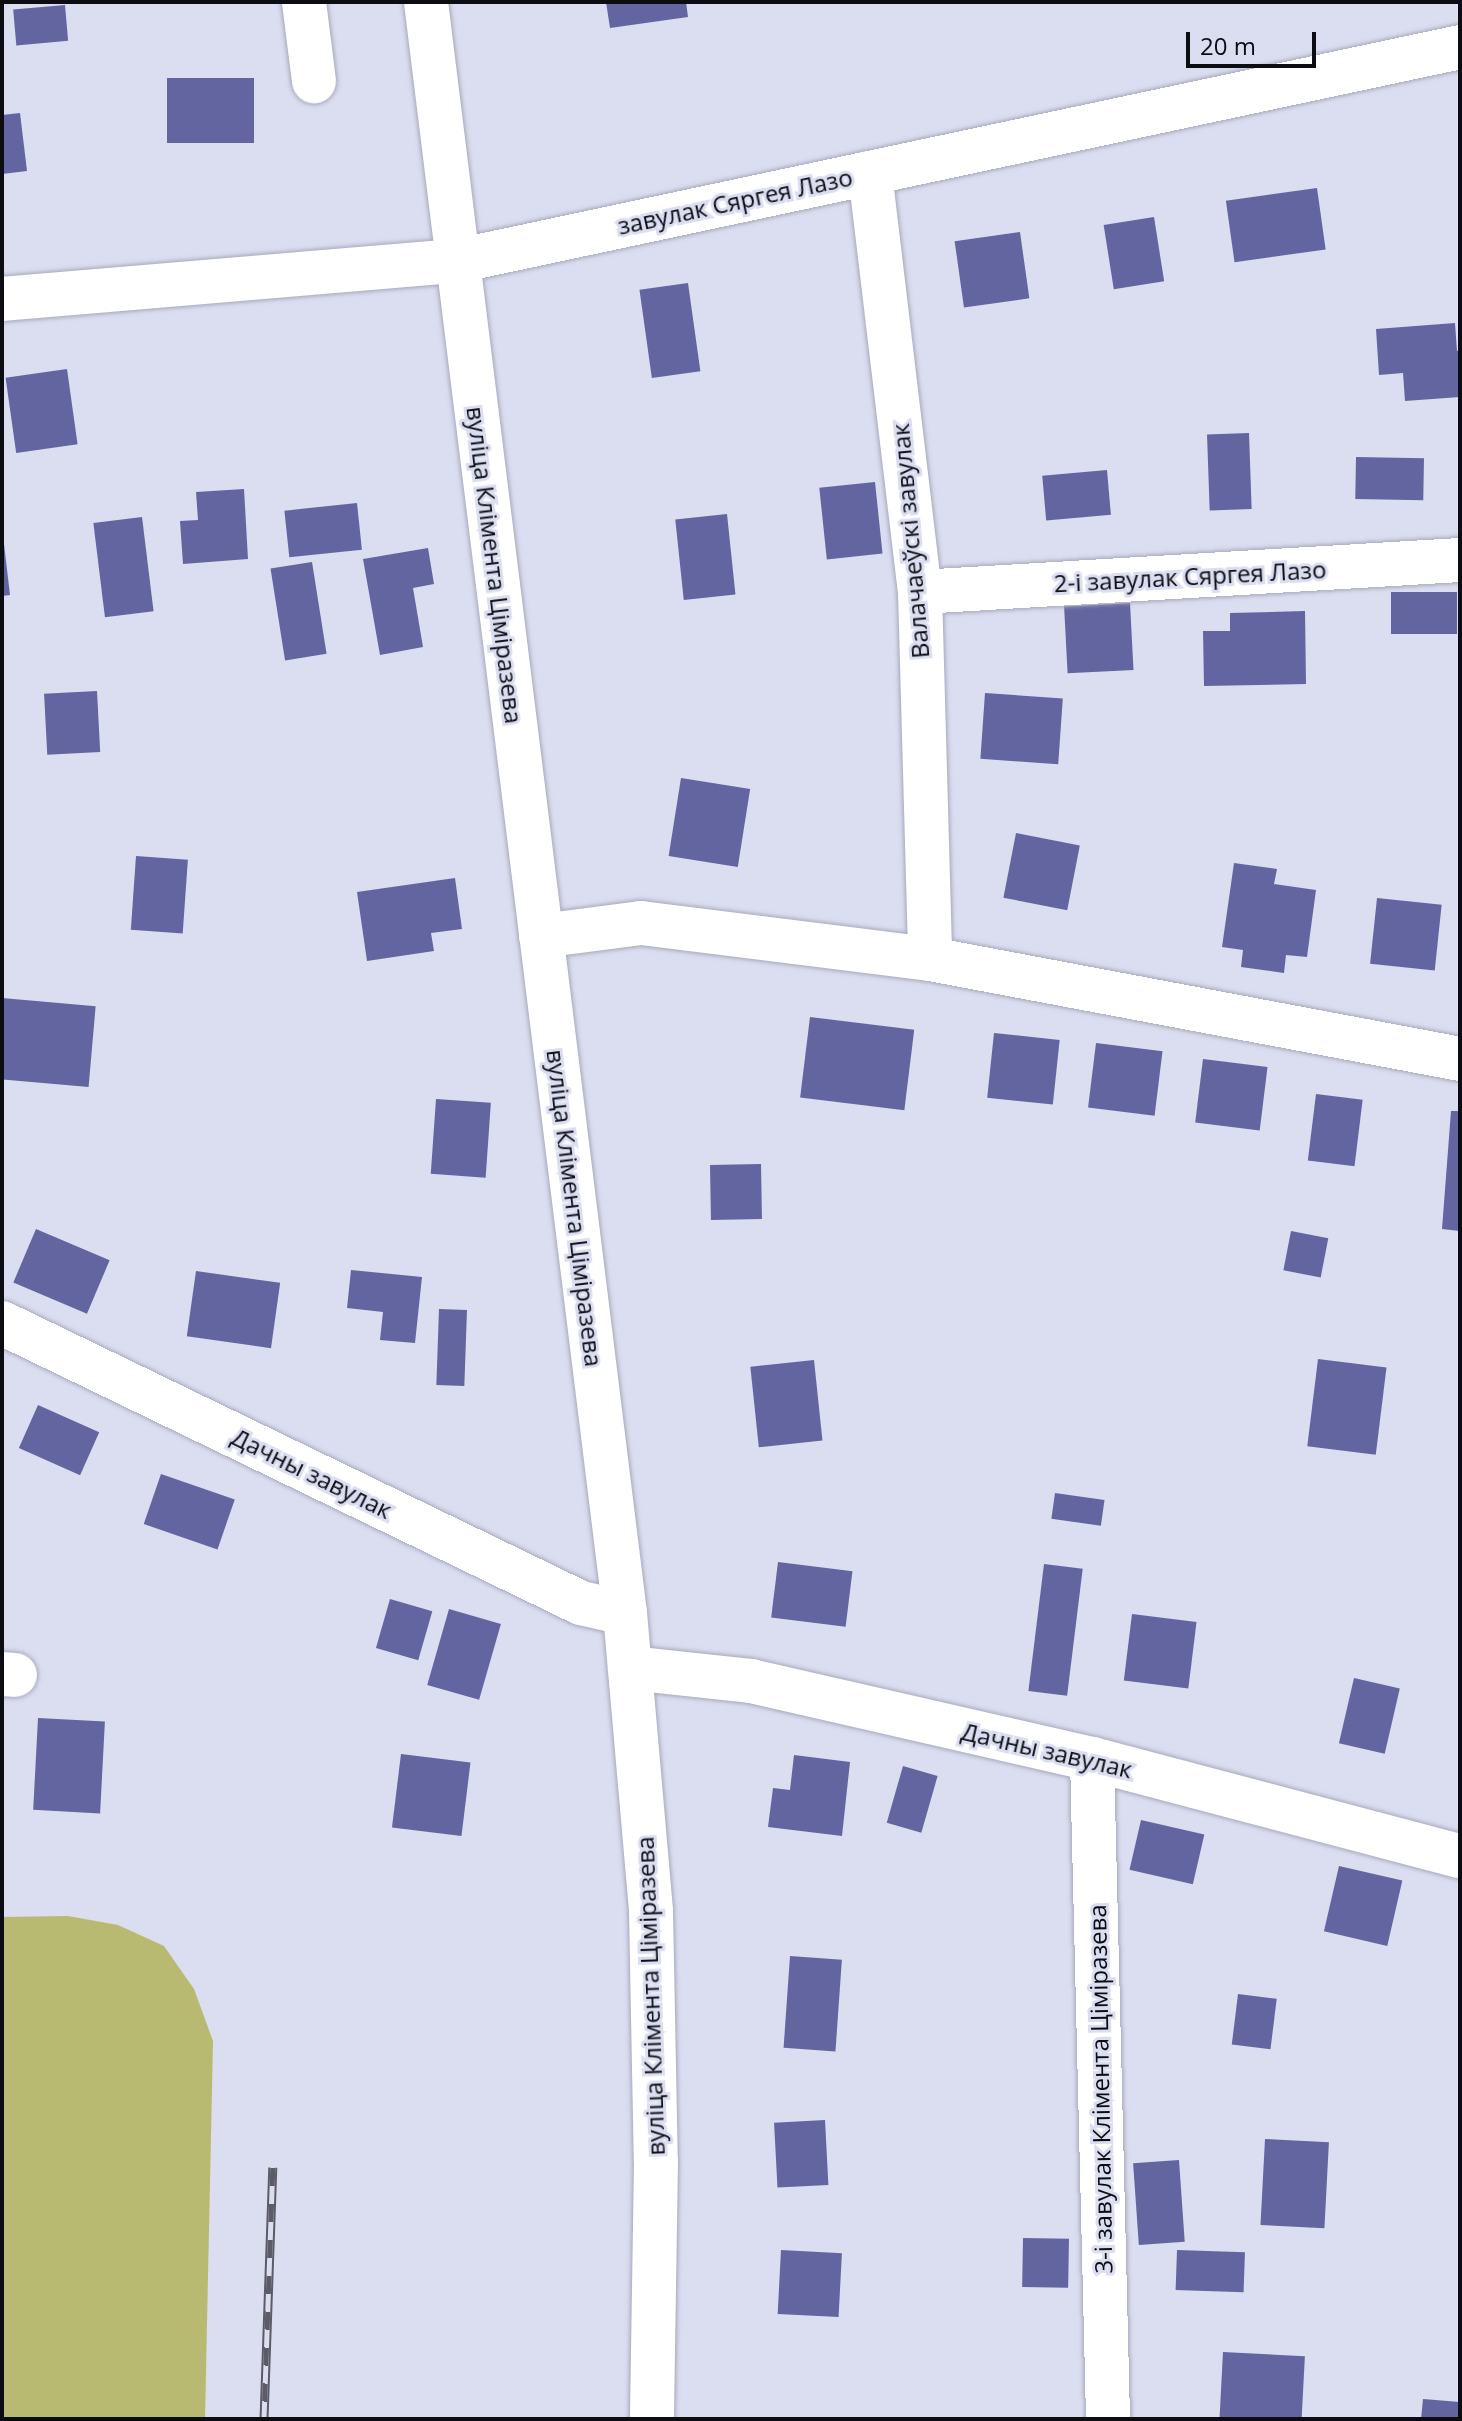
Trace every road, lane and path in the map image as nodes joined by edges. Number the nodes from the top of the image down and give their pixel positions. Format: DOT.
graph roads {
  1 [pos="304,2"];
  2 [pos="426,2"];
  3 [pos="1460,47"];
  4 [pos="314,81"];
  5 [pos="870,173"];
  6 [pos="457,261"];
  7 [pos="2,299"];
  8 [pos="1460,560"];
  9 [pos="920,592"];
  10 [pos="541,936"];
  11 [pos="930,959"];
  12 [pos="1460,1059"];
  13 [pos="2,1323"];
  14 [pos="625,1613"];
  15 [pos="630,1668"];
  16 [pos="1092,1759"];
  17 [pos="1460,1856"];
  18 [pos="652,2419"];
  19 [pos="1108,2419"];
  1 -- 4 [label="street"];
  2 -- 6 [label="street, вуліца Клімента Ціміразева"];
  3 -- 5 [label="street, завулак Сяргея Лазо"];
  5 -- 6 [label="street, завулак Сяргея Лазо"];
  5 -- 9 [label="street, Валачаеўскі завулак"];
  6 -- 7 [label="street, завулак Сяргея Лазо"];
  6 -- 10 [label="street, вуліца Клімента Ціміразева"];
  8 -- 9 [label="street, 2-і завулак Сяргея Лазо"];
  9 -- 11 [label="street, Валачаеўскі завулак"];
  10 -- 11 [label="street"];
  10 -- 14 [label="street, вуліца Клімента Ціміразева"];
  11 -- 12 [label="street"];
  13 -- 14 [label="street, Дачны завулак"];
  14 -- 15 [label="street, вуліца Клімента Ціміразева"];
  15 -- 16 [label="street, Дачны завулак"];
  15 -- 18 [label="street, вуліца Клімента Ціміразева"];
  16 -- 17 [label="street, Дачны завулак"];
  16 -- 19 [label="street, 3-і завулак Клімента Ціміразева"];
}
